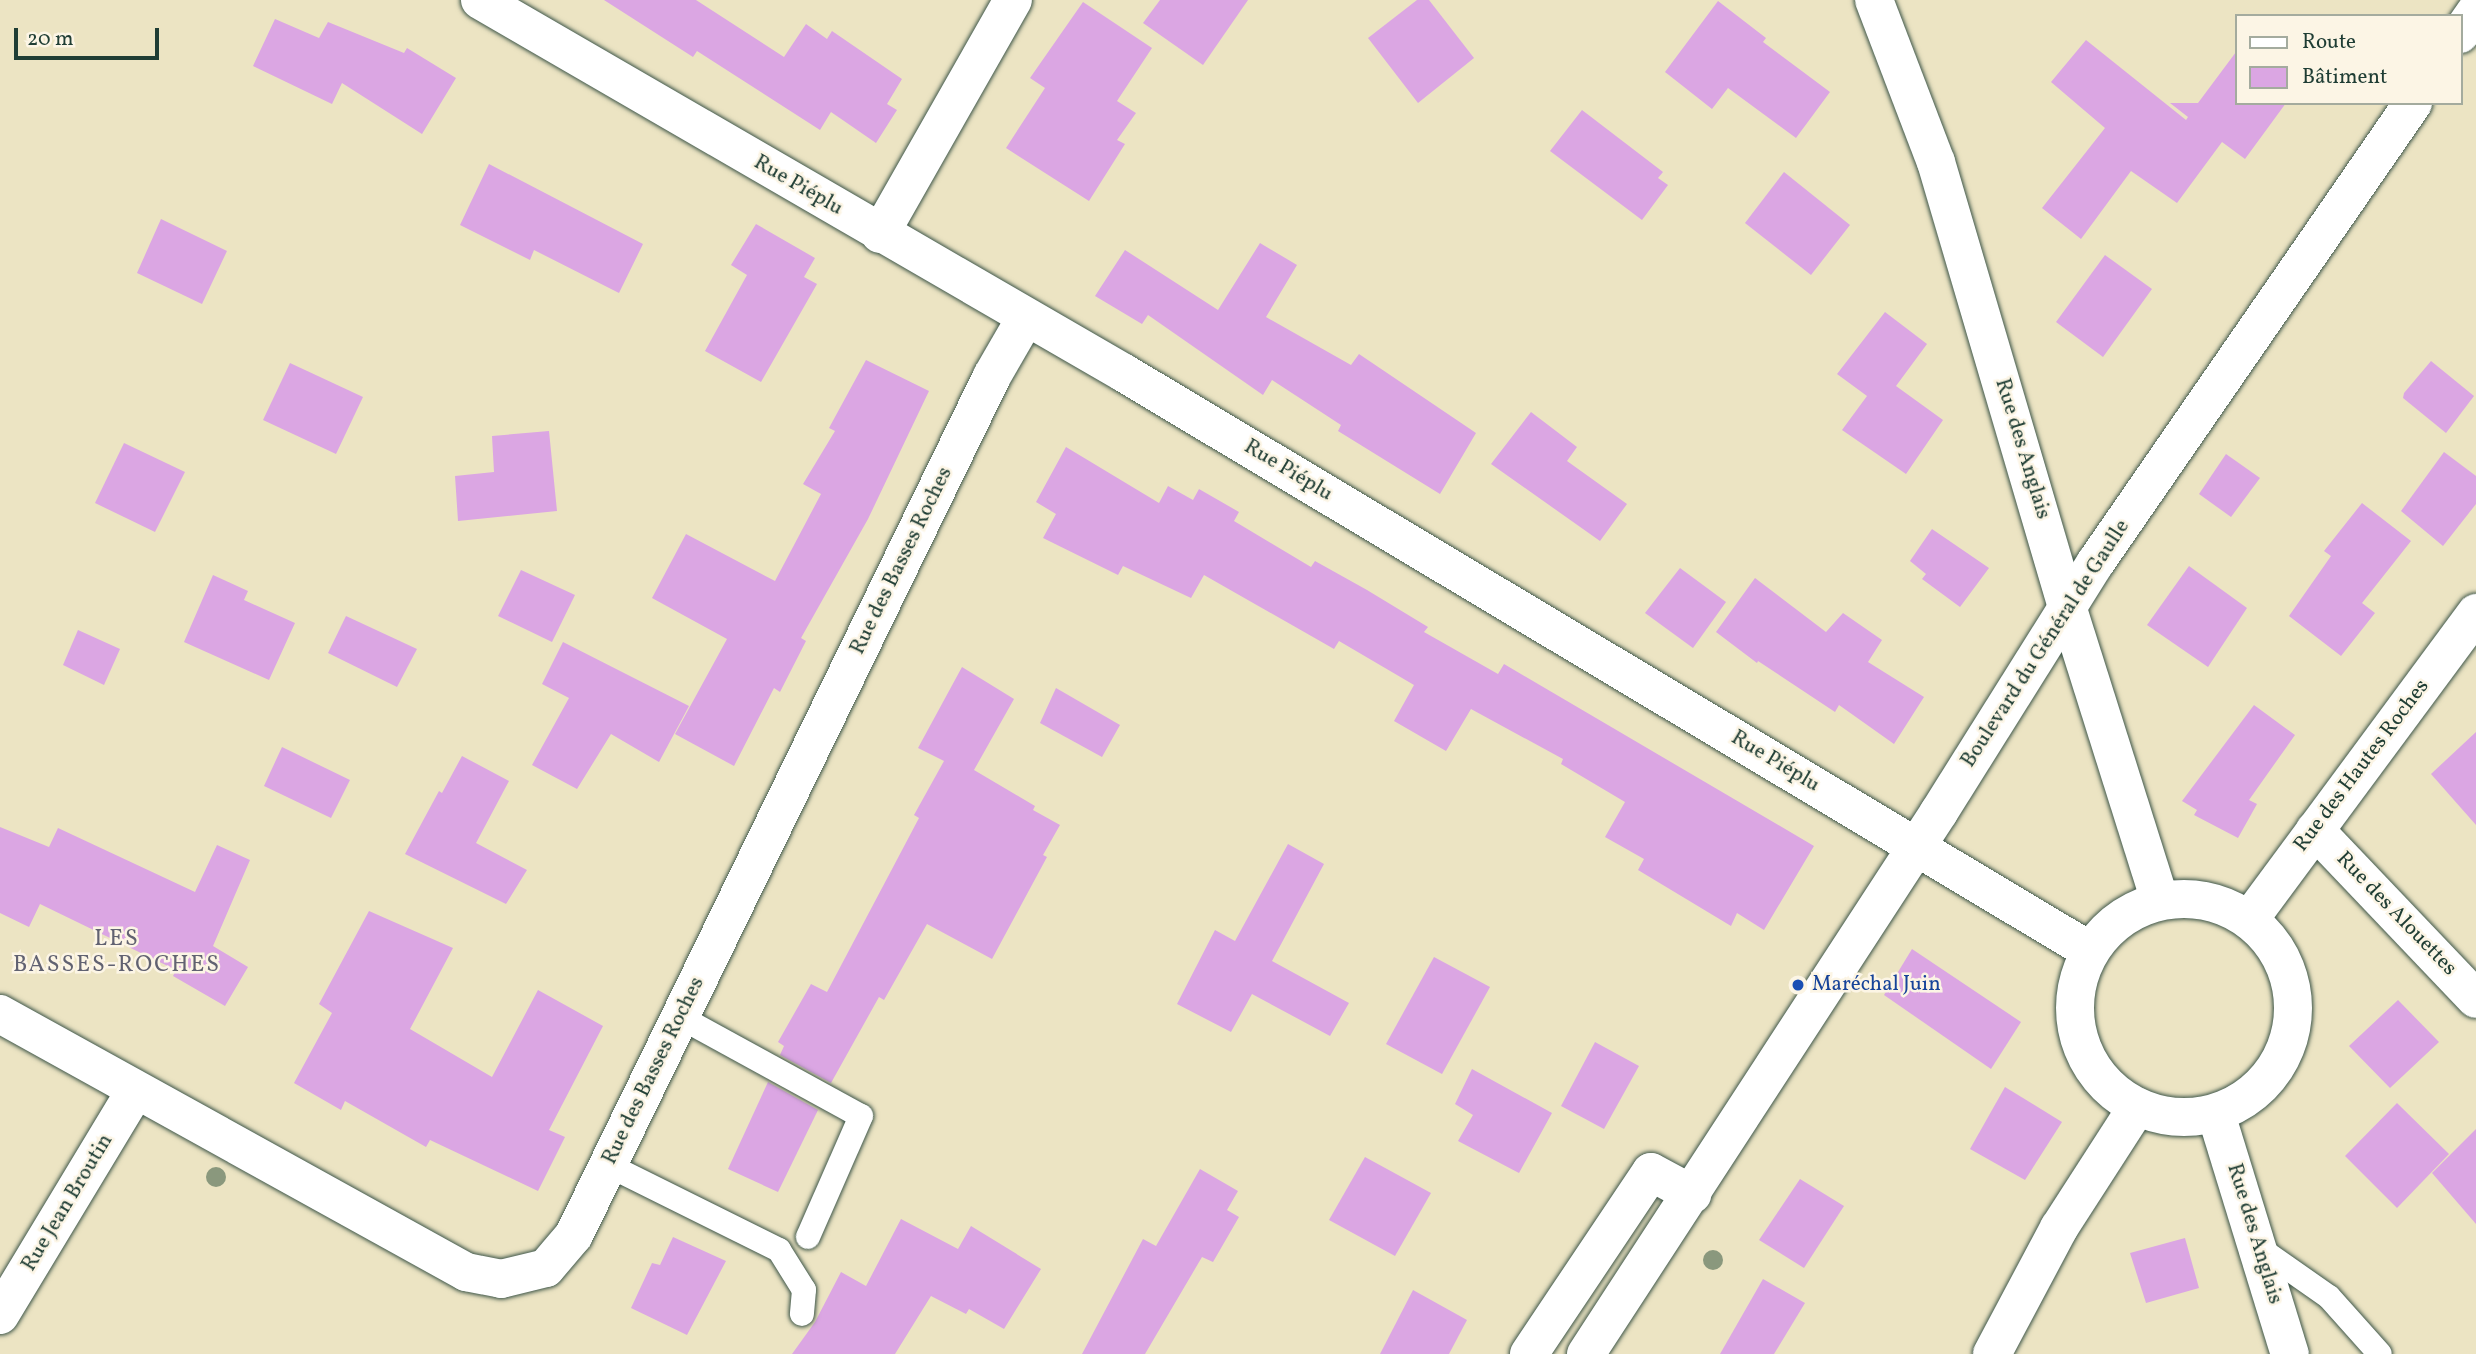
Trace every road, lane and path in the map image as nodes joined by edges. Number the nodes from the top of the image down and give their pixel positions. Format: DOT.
graph roads {
  1 [pos="480,0"];
  2 [pos="1013,0"];
  3 [pos="1874,0"];
  4 [pos="2476,12"];
  5 [pos="2462,31"];
  6 [pos="2412,105"];
  7 [pos="880,234"];
  8 [pos="1026,317"];
  9 [pos="2067,606"];
  10 [pos="2476,613"];
  11 [pos="2315,830"];
  12 [pos="1917,845"];
  13 [pos="2160,901"];
  14 [pos="2249,920"];
  15 [pos="2091,951"];
  16 [pos="2476,999"];
  17 [pos="0,1014"];
  18 [pos="680,1017"];
  19 [pos="135,1091"];
  20 [pos="2137,1107"];
  21 [pos="2216,1114"];
  22 [pos="608,1165"];
  23 [pos="1692,1194"];
  24 [pos="808,1237"];
  25 [pos="2259,1248"];
  26 [pos="802,1314"];
  27 [pos="0,1315"];
  28 [pos="1529,1354"];
  29 [pos="1586,1354"];
  30 [pos="1992,1354"];
  31 [pos="2290,1354"];
  32 [pos="2380,1354"];
  1 -- 7 [label="street, Rue Piéplu"];
  2 -- 7 [label="street"];
  3 -- 9 [label="street, Rue des Anglais"];
  4 -- 5 [label="street"];
  6 -- 9 [label="street, Boulevard du Général de Gaulle"];
  7 -- 8 [label="street, Rue Piéplu"];
  8 -- 12 [label="street, Rue Piéplu"];
  8 -- 18 [label="street, Rue des Basses Roches"];
  9 -- 12 [label="street, Boulevard du Général de Gaulle"];
  9 -- 13 [label="street, Rue des Anglais"];
  10 -- 11 [label="street, Rue des Hautes Roches"];
  11 -- 14 [label="street, Rue des Hautes Roches"];
  11 -- 16 [label="street, Rue des Alouettes"];
  12 -- 15 [label="street, Rue Piéplu"];
  12 -- 23 [label="street, Boulevard du Général de Gaulle"];
  13 -- 14 [label="street"];
  13 -- 15 [label="street"];
  14 -- 21 [label="street"];
  15 -- 20 [label="street"];
  17 -- 19 [label="street, Rue des Basses Roches"];
  18 -- 22 [label="street, Rue des Basses Roches"];
  18 -- 24 [label="lane"];
  19 -- 22 [label="street, Rue des Basses Roches"];
  19 -- 27 [label="street, Rue Jean Broutin"];
  20 -- 21 [label="street"];
  20 -- 30 [label="street"];
  21 -- 25 [label="street, Rue des Anglais"];
  22 -- 26 [label="lane"];
  23 -- 28 [label="street"];
  23 -- 29 [label="street, Boulevard du Général de Gaulle"];
  25 -- 31 [label="street, Rue des Anglais"];
  25 -- 32 [label="lane"];
}
